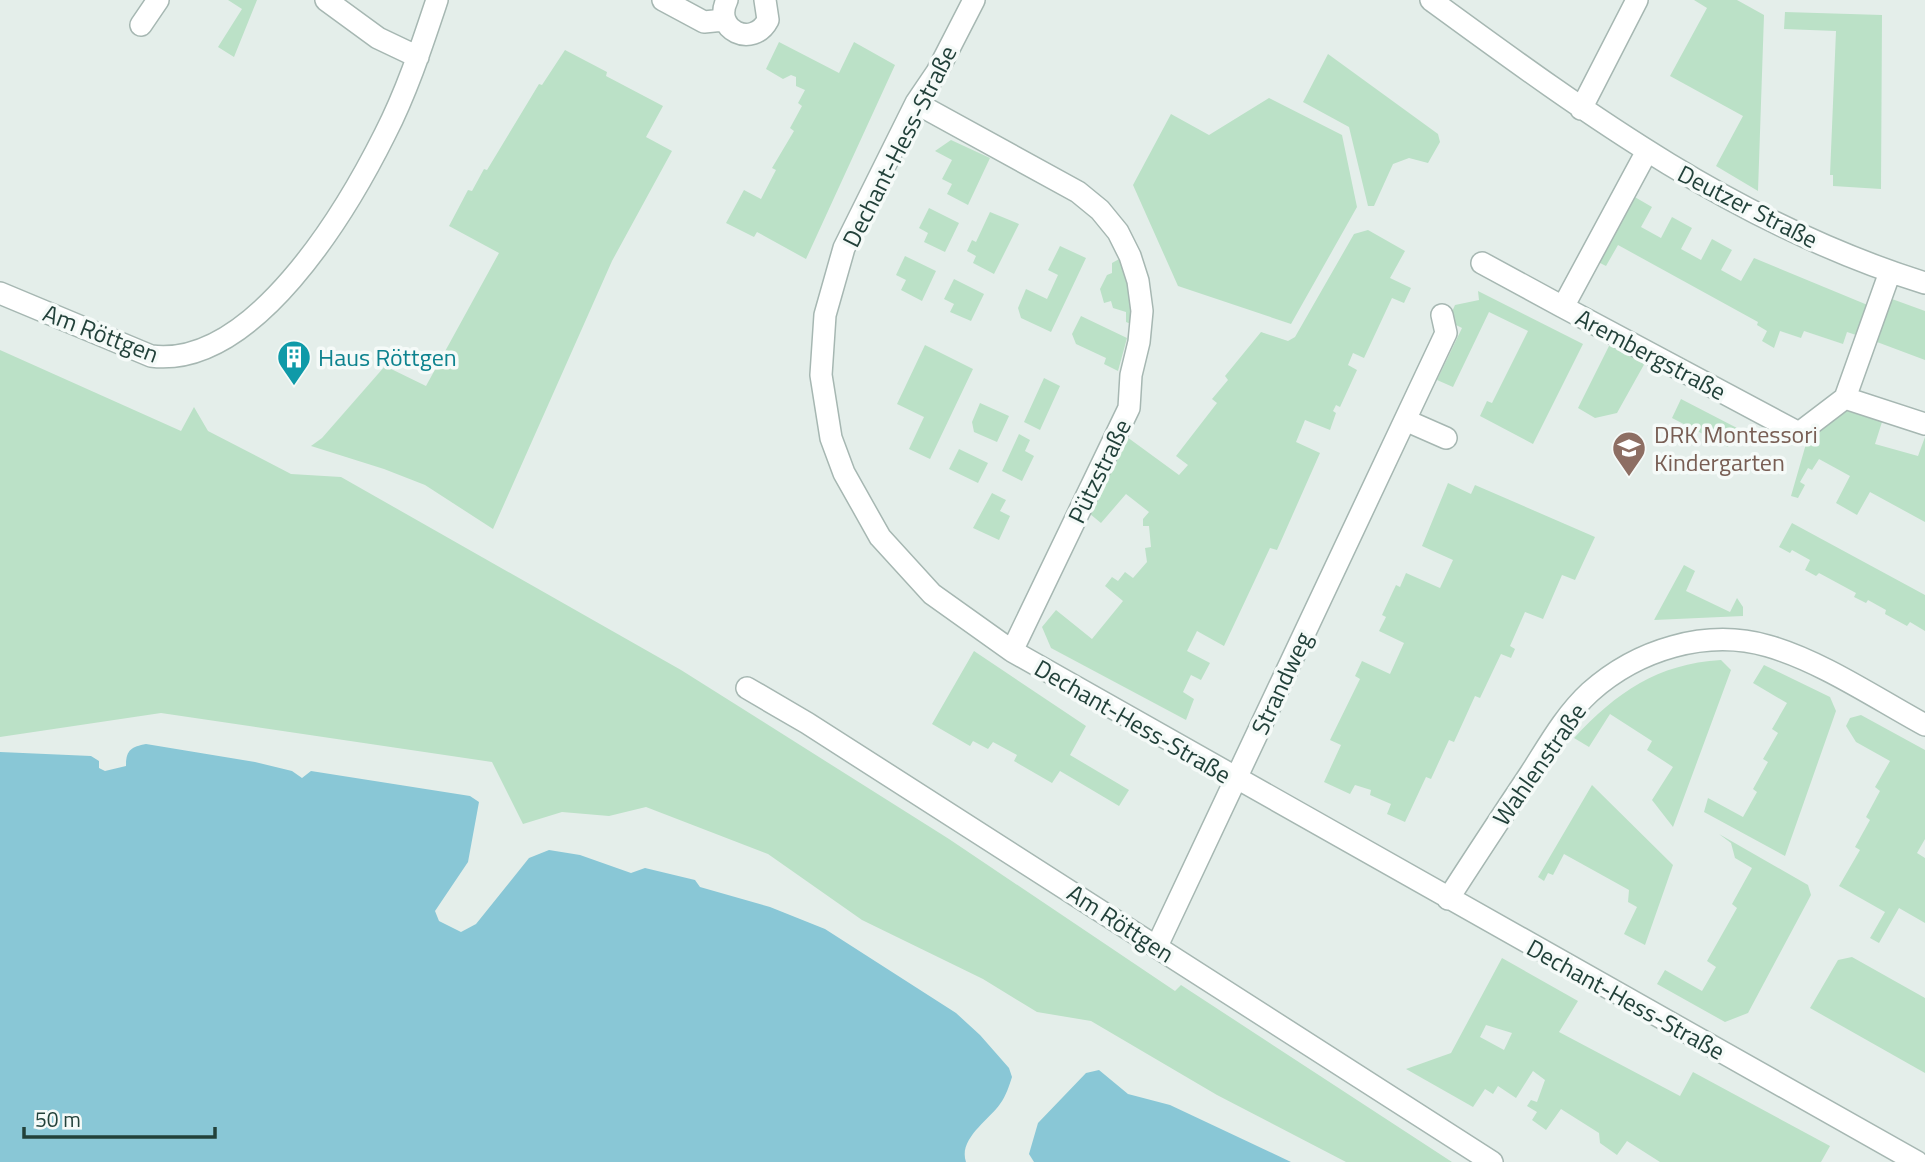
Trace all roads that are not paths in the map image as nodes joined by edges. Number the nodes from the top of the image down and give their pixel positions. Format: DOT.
graph roads {
  1 [pos="158,0"];
  2 [pos="326,0"];
  3 [pos="437,0"];
  4 [pos="663,0"];
  5 [pos="765,0"];
  6 [pos="974,0"];
  7 [pos="1431,0"];
  8 [pos="1637,0"];
  9 [pos="725,10"];
  10 [pos="141,25"];
  11 [pos="418,57"];
  12 [pos="916,103"];
  13 [pos="1581,109"];
  14 [pos="1646,153"];
  15 [pos="1482,263"];
  16 [pos="1890,272"];
  17 [pos="1925,283"];
  18 [pos="0,293"];
  19 [pos="1563,307"];
  20 [pos="1442,315"];
  21 [pos="1846,398"];
  22 [pos="1405,420"];
  23 [pos="1925,424"];
  24 [pos="1446,438"];
  25 [pos="1012,651"];
  26 [pos="747,688"];
  27 [pos="1925,726"];
  28 [pos="1235,779"];
  29 [pos="1448,899"];
  30 [pos="1157,946"];
  31 [pos="1492,1162"];
  32 [pos="1917,1162"];
  1 -- 10 [label="street"];
  2 -- 11 [label="street"];
  3 -- 11 [label="street, Am Röttgen"];
  4 -- 9 [label="street"];
  5 -- 9 [label="street"];
  6 -- 12 [label="street, Dechant-Hess-Straße"];
  7 -- 13 [label="street, Deutzer Straße"];
  8 -- 13 [label="street"];
  11 -- 18 [label="street, Am Röttgen"];
  12 -- 25 [label="street, Dechant-Hess-Straße"];
  12 -- 25 [label="street, Pützstraße"];
  13 -- 14 [label="street, Deutzer Straße"];
  14 -- 16 [label="street, Deutzer Straße"];
  14 -- 19 [label="street, Arembergstraße"];
  15 -- 19 [label="street, Arembergstraße"];
  16 -- 17 [label="street, Deutzer Straße"];
  16 -- 21 [label="street"];
  19 -- 21 [label="street, Arembergstraße"];
  20 -- 22 [label="street, Strandweg"];
  21 -- 23 [label="street"];
  22 -- 24 [label="street"];
  22 -- 28 [label="street, Strandweg"];
  25 -- 28 [label="street, Dechant-Hess-Straße"];
  26 -- 30 [label="street, Am Röttgen"];
  27 -- 29 [label="street, Wahlenstraße"];
  28 -- 29 [label="street, Dechant-Hess-Straße"];
  28 -- 30 [label="street, Strandweg"];
  29 -- 32 [label="street, Dechant-Hess-Straße"];
  30 -- 31 [label="street, Am Röttgen"];
}
